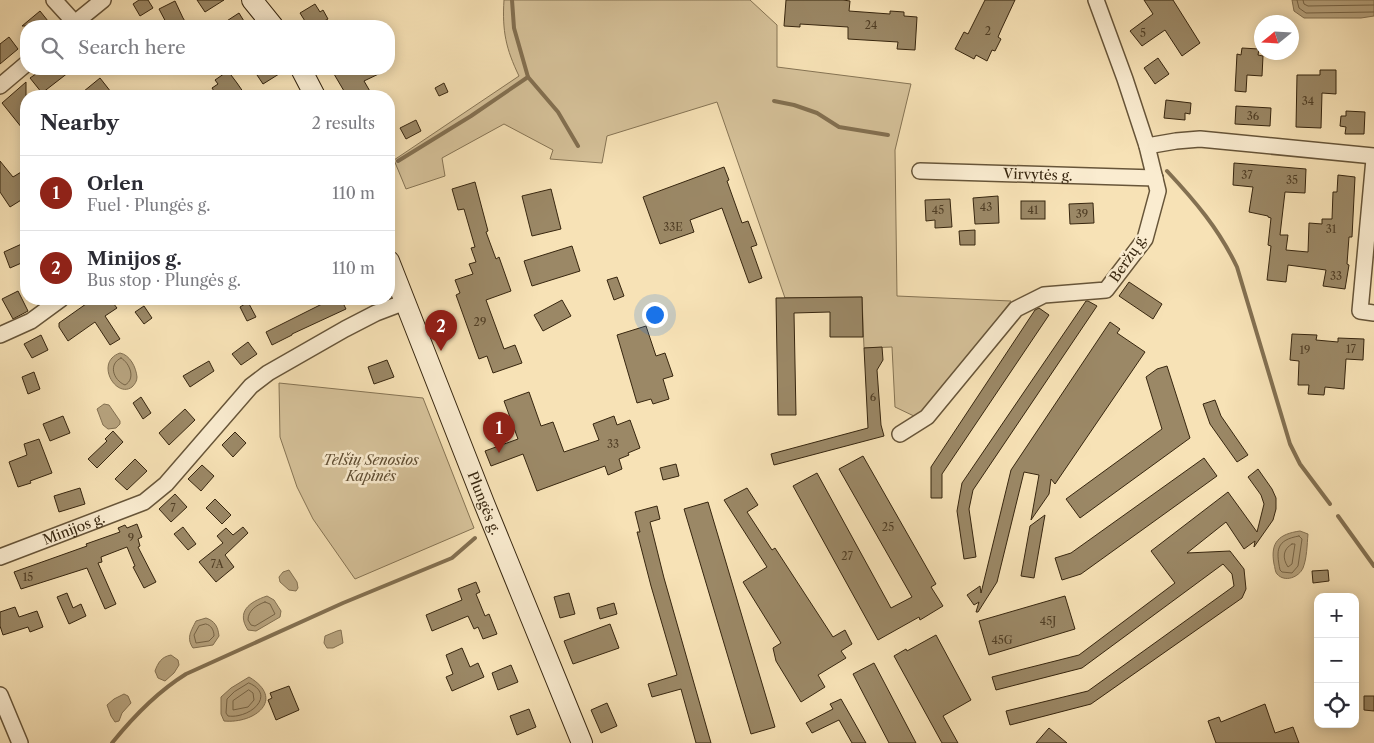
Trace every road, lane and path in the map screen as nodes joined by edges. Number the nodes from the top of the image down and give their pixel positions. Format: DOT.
graph roads {
  1 [pos="54,0"];
  2 [pos="103,0"];
  3 [pos="252,0"];
  4 [pos="1096,0"];
  5 [pos="69,20"];
  6 [pos="79,20"];
  7 [pos="268,20"];
  8 [pos="20,69"];
  9 [pos="304,75"];
  10 [pos="0,86"];
  11 [pos="312,90"];
  12 [pos="1147,146"];
  13 [pos="1374,158"];
  14 [pos="920,171"];
  15 [pos="1154,178"];
  16 [pos="395,276"];
  17 [pos="405,302"];
  18 [pos="52,305"];
  19 [pos="1374,313"];
  20 [pos="0,335"];
  21 [pos="900,434"];
  22 [pos="0,557"];
  23 [pos="0,695"];
  24 [pos="20,743"];
  25 [pos="582,743"];
  1 -- 5 [label="street"];
  2 -- 6 [label="street"];
  3 -- 7 [label="main road"];
  4 -- 12 [label="street, Beržų g."];
  8 -- 10 [label="street"];
  9 -- 11 [label="main road"];
  12 -- 13 [label="street"];
  12 -- 15 [label="street, Beržų g."];
  13 -- 19 [label="street"];
  14 -- 15 [label="street, Virvytės g."];
  15 -- 21 [label="street, Beržų g."];
  16 -- 17 [label="main road, Plungės g."];
  17 -- 22 [label="street, Minijos g."];
  17 -- 25 [label="main road, Plungės g."];
  18 -- 20 [label="street"];
  23 -- 24 [label="street"];
}
